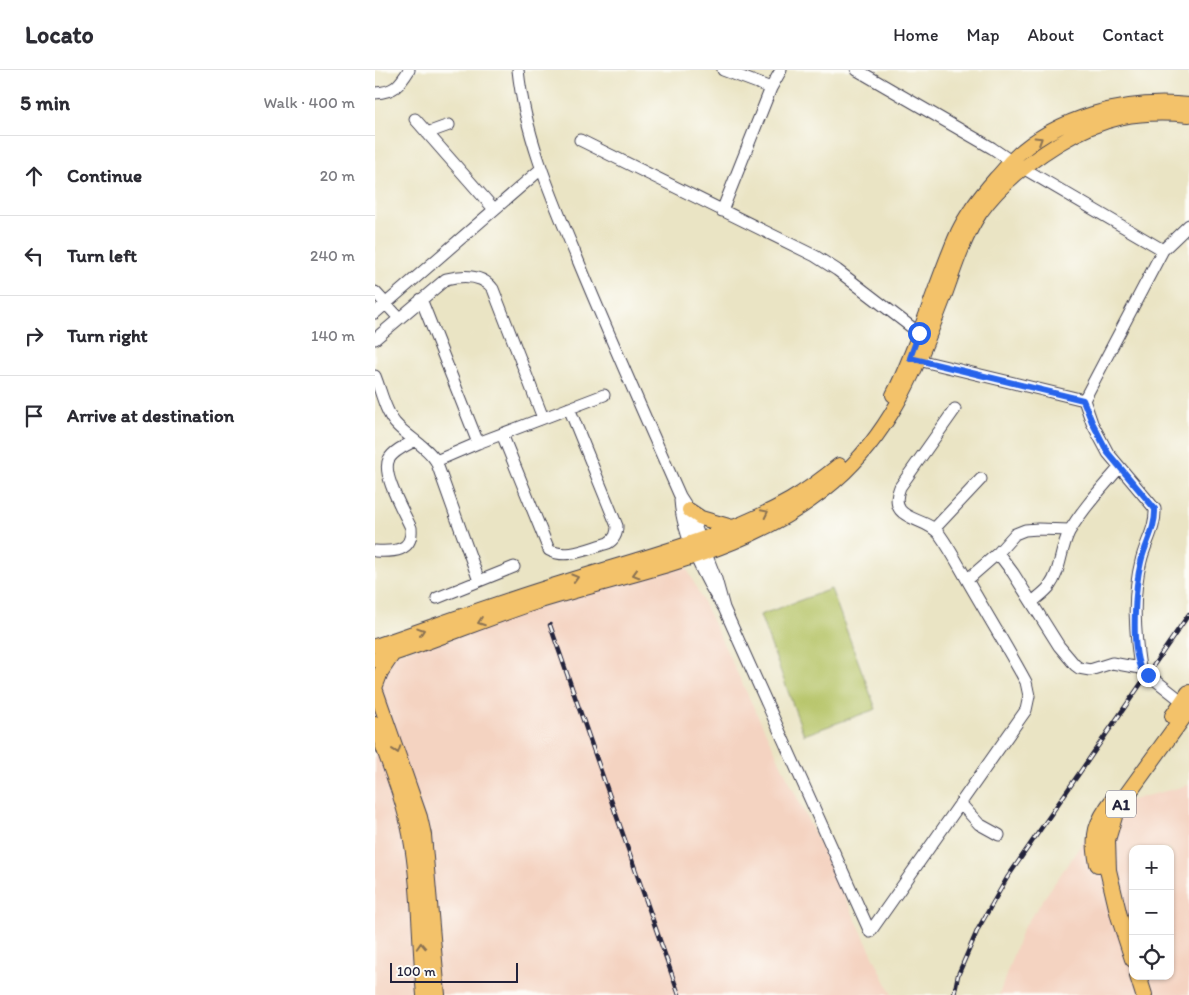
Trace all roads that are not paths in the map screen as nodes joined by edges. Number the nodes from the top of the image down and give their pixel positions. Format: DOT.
graph roads {
  1 [pos="409,70"];
  2 [pos="518,70"];
  3 [pos="723,70"];
  4 [pos="781,70"];
  5 [pos="857,70"];
  6 [pos="876,75"];
  7 [pos="771,88"];
  8 [pos="375,93"];
  9 [pos="1189,105"];
  10 [pos="1189,115"];
  11 [pos="415,119"];
  12 [pos="449,125"];
  13 [pos="427,133"];
  14 [pos="580,140"];
  15 [pos="1017,165"];
  16 [pos="541,169"];
  17 [pos="494,209"];
  18 [pos="722,211"];
  19 [pos="1189,224"];
  20 [pos="1163,250"];
  21 [pos="375,292"];
  22 [pos="421,299"];
  23 [pos="386,303"];
  24 [pos="375,312"];
  25 [pos="399,318"];
  26 [pos="919,333"];
  27 [pos="375,339"];
  28 [pos="914,359"];
  29 [pos="375,376"];
  30 [pos="604,395"];
  31 [pos="1083,400"];
  32 [pos="569,408"];
  33 [pos="955,409"];
  34 [pos="543,418"];
  35 [pos="502,434"];
  36 [pos="414,441"];
  37 [pos="479,443"];
  38 [pos="436,461"];
  39 [pos="1119,468"];
  40 [pos="981,479"];
  41 [pos="680,496"];
  42 [pos="689,510"];
  43 [pos="732,527"];
  44 [pos="935,528"];
  45 [pos="1070,530"];
  46 [pos="696,540"];
  47 [pos="375,551"];
  48 [pos="999,553"];
  49 [pos="701,554"];
  50 [pos="514,567"];
  51 [pos="967,580"];
  52 [pos="479,581"];
  53 [pos="437,598"];
  54 [pos="1032,602"];
  55 [pos="375,646"];
  56 [pos="393,654"];
  57 [pos="375,660"];
  58 [pos="1140,668"];
  59 [pos="375,688"];
  60 [pos="1187,701"];
  61 [pos="375,724"];
  62 [pos="401,782"];
  63 [pos="960,803"];
  64 [pos="999,835"];
  65 [pos="426,926"];
  66 [pos="1129,947"];
  67 [pos="1139,980"];
  68 [pos="423,993"];
  69 [pos="438,995"];
  70 [pos="1144,995"];
  1 -- 8 [label="street"];
  2 -- 16 [label="street"];
  3 -- 7 [label="street"];
  4 -- 7 [label="street"];
  5 -- 6 [label="street"];
  6 -- 15 [label="street"];
  7 -- 18 [label="street"];
  15 -- 9 [label="main road, one-way"];
  10 -- 15 [label="main road"];
  11 -- 13 [label="street"];
  12 -- 13 [label="street"];
  13 -- 17 [label="street"];
  14 -- 18 [label="street"];
  15 -- 20 [label="street"];
  15 -- 26 [label="main road"];
  15 -- 28 [label="main road"];
  16 -- 17 [label="street"];
  16 -- 41 [label="street"];
  17 -- 23 [label="street"];
  18 -- 26 [label="street"];
  19 -- 20 [label="street"];
  20 -- 31 [label="street"];
  21 -- 23 [label="street"];
  22 -- 25 [label="street"];
  22 -- 34 [label="street"];
  22 -- 37 [label="street"];
  23 -- 24 [label="street"];
  23 -- 25 [label="street"];
  25 -- 27 [label="street"];
  26 -- 28 [label="main road"];
  28 -- 31 [label="street"];
  43 -- 28 [label="main road, one-way"];
  28 -- 49 [label="main road"];
  29 -- 36 [label="street"];
  30 -- 32 [label="street"];
  31 -- 39 [label="street"];
  32 -- 34 [label="street"];
  32 -- 35 [label="street"];
  33 -- 44 [label="street"];
  34 -- 35 [label="street"];
  35 -- 37 [label="street"];
  36 -- 38 [label="street"];
  36 -- 47 [label="street"];
  37 -- 38 [label="street"];
  38 -- 52 [label="street"];
  39 -- 45 [label="street"];
  39 -- 58 [label="street"];
  40 -- 44 [label="street"];
  41 -- 42 [label="street"];
  41 -- 46 [label="street"];
  42 -- 43 [label="main road"];
  42 -- 46 [label="street"];
  43 -- 46 [label="main road"];
  44 -- 51 [label="street"];
  45 -- 48 [label="street"];
  45 -- 54 [label="street"];
  46 -- 49 [label="street"];
  55 -- 46 [label="main road, one-way"];
  48 -- 51 [label="street"];
  48 -- 54 [label="street"];
  49 -- 56 [label="main road, one-way"];
  49 -- 63 [label="street"];
  50 -- 52 [label="street"];
  51 -- 63 [label="street"];
  52 -- 53 [label="street"];
  54 -- 58 [label="street"];
  56 -- 57 [label="main road"];
  56 -- 59 [label="main road"];
  58 -- 60 [label="street"];
  59 -- 62 [label="main road, one-way"];
  60 -- 66 [label="highway, A1"];
  61 -- 62 [label="main road"];
  62 -- 65 [label="main road"];
  63 -- 64 [label="street"];
  68 -- 65 [label="main road, one-way"];
  65 -- 69 [label="main road"];
  67 -- 70 [label="highway"];
}
